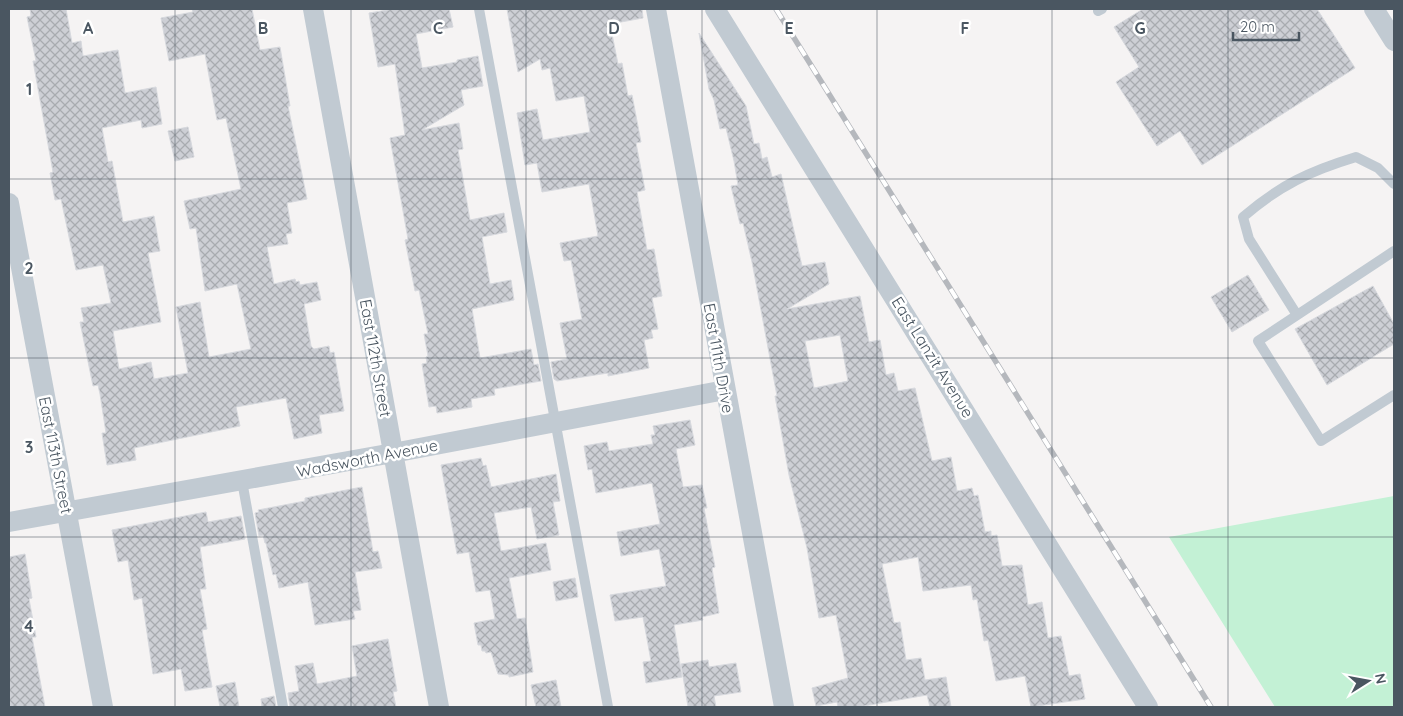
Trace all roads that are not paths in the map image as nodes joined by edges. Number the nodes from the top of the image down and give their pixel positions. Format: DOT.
graph roads {
  1 [pos="313,9"];
  2 [pos="479,9"];
  3 [pos="656,9"];
  4 [pos="716,9"];
  5 [pos="1374,9"];
  6 [pos="1394,42"];
  7 [pos="1394,184"];
  8 [pos="9,203"];
  9 [pos="1394,251"];
  10 [pos="1297,315"];
  11 [pos="725,390"];
  12 [pos="1394,395"];
  13 [pos="556,422"];
  14 [pos="393,453"];
  15 [pos="242,481"];
  16 [pos="67,512"];
  17 [pos="9,522"];
  18 [pos="103,707"];
  19 [pos="283,707"];
  20 [pos="439,707"];
  21 [pos="608,707"];
  22 [pos="784,707"];
  23 [pos="1148,707"];
  1 -- 14 [label="street, East 112th Street"];
  2 -- 13 [label="lane"];
  3 -- 11 [label="street, East 111th Drive"];
  4 -- 23 [label="street, East Lanzit Avenue"];
  5 -- 6 [label="street"];
  7 -- 10 [label="lane"];
  8 -- 16 [label="street, East 113th Street"];
  9 -- 10 [label="lane"];
  10 -- 12 [label="lane"];
  11 -- 13 [label="street, Wadsworth Avenue"];
  11 -- 22 [label="street, East 111th Drive"];
  13 -- 14 [label="street, Wadsworth Avenue"];
  13 -- 21 [label="lane"];
  14 -- 15 [label="street, Wadsworth Avenue"];
  14 -- 20 [label="street, East 112th Street"];
  15 -- 16 [label="street, Wadsworth Avenue"];
  15 -- 19 [label="lane"];
  16 -- 17 [label="street, Wadsworth Avenue"];
  16 -- 18 [label="street, East 113th Street"];
}
